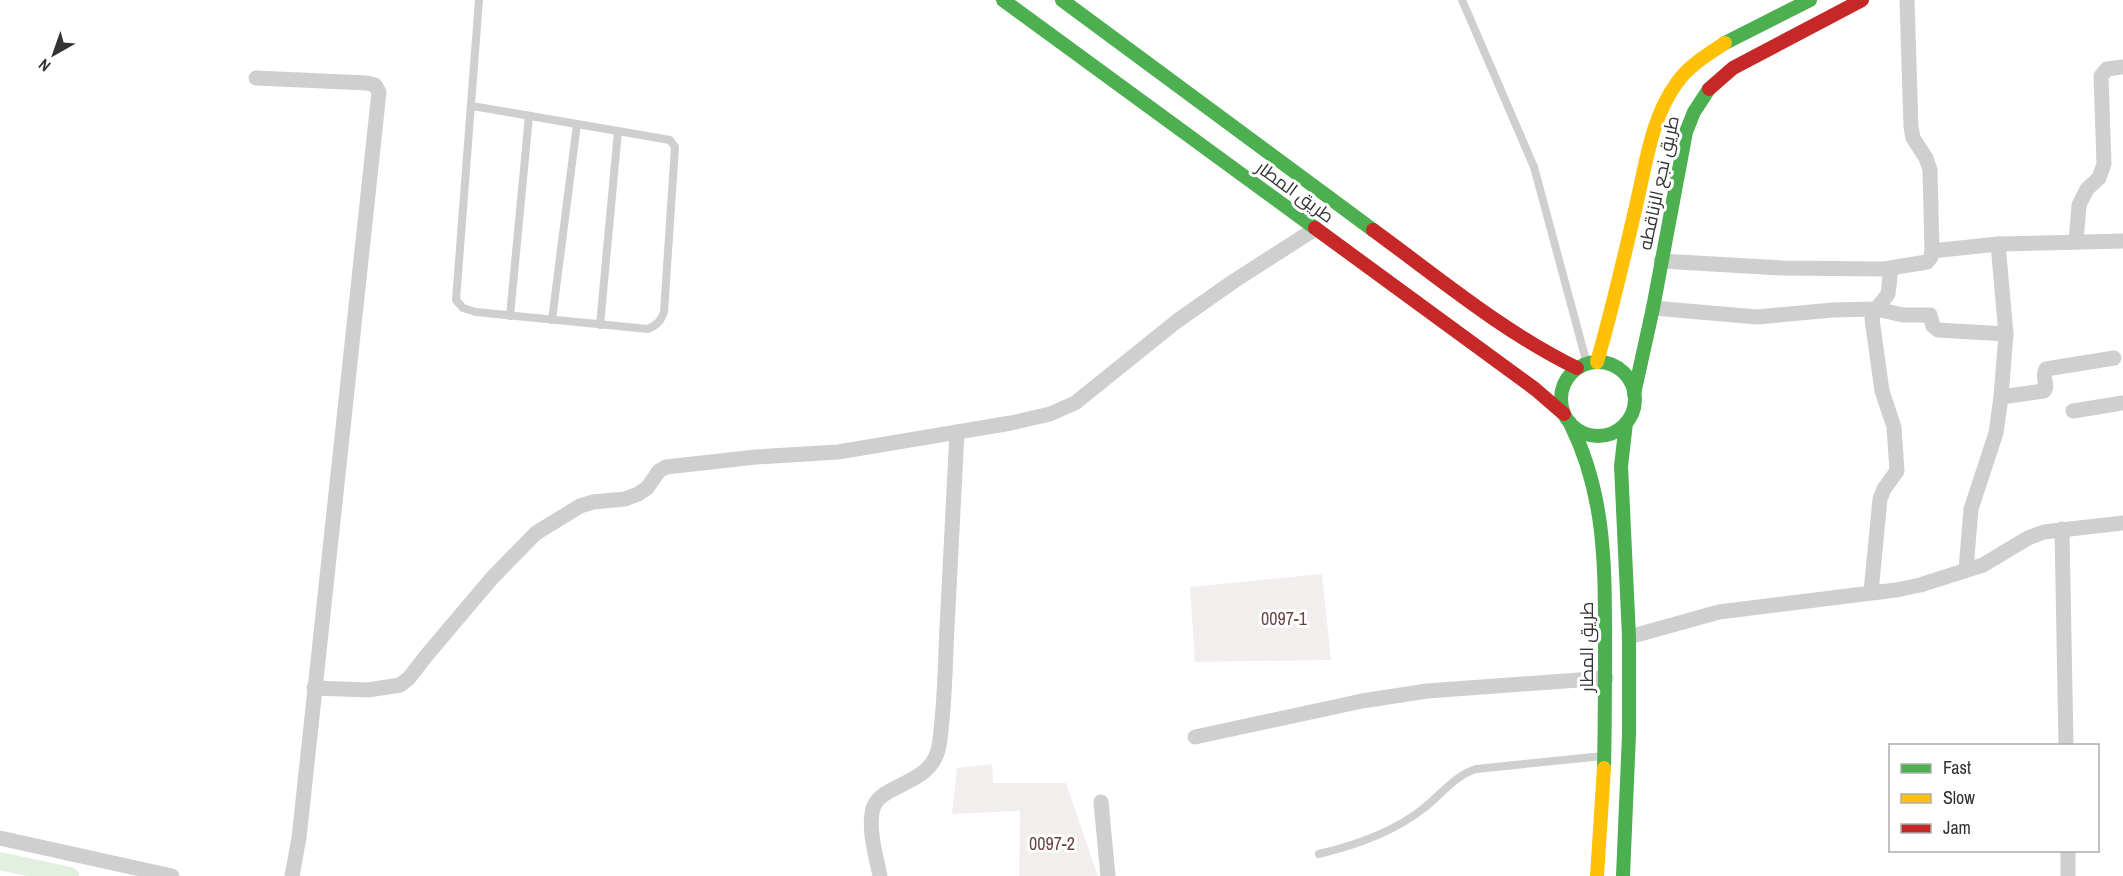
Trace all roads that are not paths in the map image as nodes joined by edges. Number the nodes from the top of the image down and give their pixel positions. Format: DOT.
graph roads {
  1 [pos="479,0"];
  2 [pos="1003,0"];
  3 [pos="1062,0"];
  4 [pos="1462,0"];
  5 [pos="1810,0"];
  6 [pos="1862,0"];
  7 [pos="1907,0"];
  8 [pos="2123,68"];
  9 [pos="256,78"];
  10 [pos="472,106"];
  11 [pos="529,116"];
  12 [pos="577,124"];
  13 [pos="618,131"];
  14 [pos="1663,164"];
  15 [pos="1315,229"];
  16 [pos="2123,241"];
  17 [pos="2076,242"];
  18 [pos="1998,243"];
  19 [pos="1932,251"];
  20 [pos="1661,261"];
  21 [pos="1891,269"];
  22 [pos="1653,308"];
  23 [pos="1876,309"];
  24 [pos="510,316"];
  25 [pos="552,320"];
  26 [pos="600,325"];
  27 [pos="2006,334"];
  28 [pos="2115,358"];
  29 [pos="1587,365"];
  30 [pos="1634,394"];
  31 [pos="2001,398"];
  32 [pos="2123,403"];
  33 [pos="2073,411"];
  34 [pos="1567,419"];
  35 [pos="1626,423"];
  36 [pos="957,432"];
  37 [pos="2123,523"];
  38 [pos="2062,529"];
  39 [pos="1966,570"];
  40 [pos="1871,592"];
  41 [pos="1629,637"];
  42 [pos="1606,678"];
  43 [pos="314,688"];
  44 [pos="1195,737"];
  45 [pos="2066,744"];
  46 [pos="1604,756"];
  47 [pos="1101,802"];
  48 [pos="0,838"];
  49 [pos="2068,852"];
  50 [pos="1319,854"];
  51 [pos="172,876"];
  52 [pos="291,876"];
  53 [pos="880,876"];
  54 [pos="1108,876"];
  55 [pos="1597,876"];
  56 [pos="1623,876"];
  57 [pos="2068,876"];
  1 -- 10 [label="lane"];
  2 -- 15 [label="main road, طريق المطار"];
  3 -- 29 [label="main road, طريق المطار"];
  4 -- 29 [label="lane"];
  5 -- 14 [label="main road, طريق نجع الزناقطه"];
  6 -- 14 [label="main road, طريق نجع الزناقطه"];
  7 -- 19 [label="street"];
  8 -- 17 [label="street"];
  9 -- 43 [label="street"];
  10 -- 11 [label="lane"];
  10 -- 24 [label="lane"];
  11 -- 12 [label="lane"];
  11 -- 24 [label="lane"];
  12 -- 13 [label="lane"];
  12 -- 25 [label="lane"];
  13 -- 26 [label="lane"];
  13 -- 26 [label="lane"];
  14 -- 20 [label="main road, طريق نجع الزناقطه"];
  14 -- 29 [label="main road, طريق نجع الزناقطه"];
  15 -- 34 [label="main road, طريق المطار"];
  15 -- 36 [label="street"];
  16 -- 17 [label="street"];
  17 -- 18 [label="street"];
  18 -- 19 [label="street"];
  18 -- 27 [label="street"];
  19 -- 21 [label="street"];
  20 -- 21 [label="street"];
  20 -- 22 [label="main road, طريق نجع الزناقطه"];
  21 -- 23 [label="street"];
  22 -- 23 [label="street"];
  22 -- 30 [label="main road, طريق نجع الزناقطه"];
  23 -- 27 [label="street"];
  23 -- 40 [label="street"];
  24 -- 25 [label="lane"];
  25 -- 26 [label="lane"];
  27 -- 31 [label="street"];
  28 -- 31 [label="street"];
  29 -- 30 [label="main road"];
  29 -- 34 [label="main road"];
  30 -- 35 [label="main road"];
  31 -- 39 [label="street"];
  32 -- 33 [label="street"];
  34 -- 35 [label="main road"];
  34 -- 42 [label="main road, طريق المطار"];
  35 -- 41 [label="main road"];
  36 -- 43 [label="street"];
  36 -- 53 [label="street"];
  37 -- 38 [label="street"];
  38 -- 39 [label="street"];
  38 -- 45 [label="street"];
  39 -- 40 [label="street"];
  40 -- 41 [label="street"];
  41 -- 56 [label="main road"];
  42 -- 44 [label="street"];
  42 -- 46 [label="main road, طريق المطار"];
  43 -- 52 [label="street"];
  46 -- 50 [label="lane"];
  46 -- 55 [label="main road, طريق المطار"];
  47 -- 54 [label="street"];
  48 -- 51 [label="street"];
  49 -- 57 [label="street"];
}
